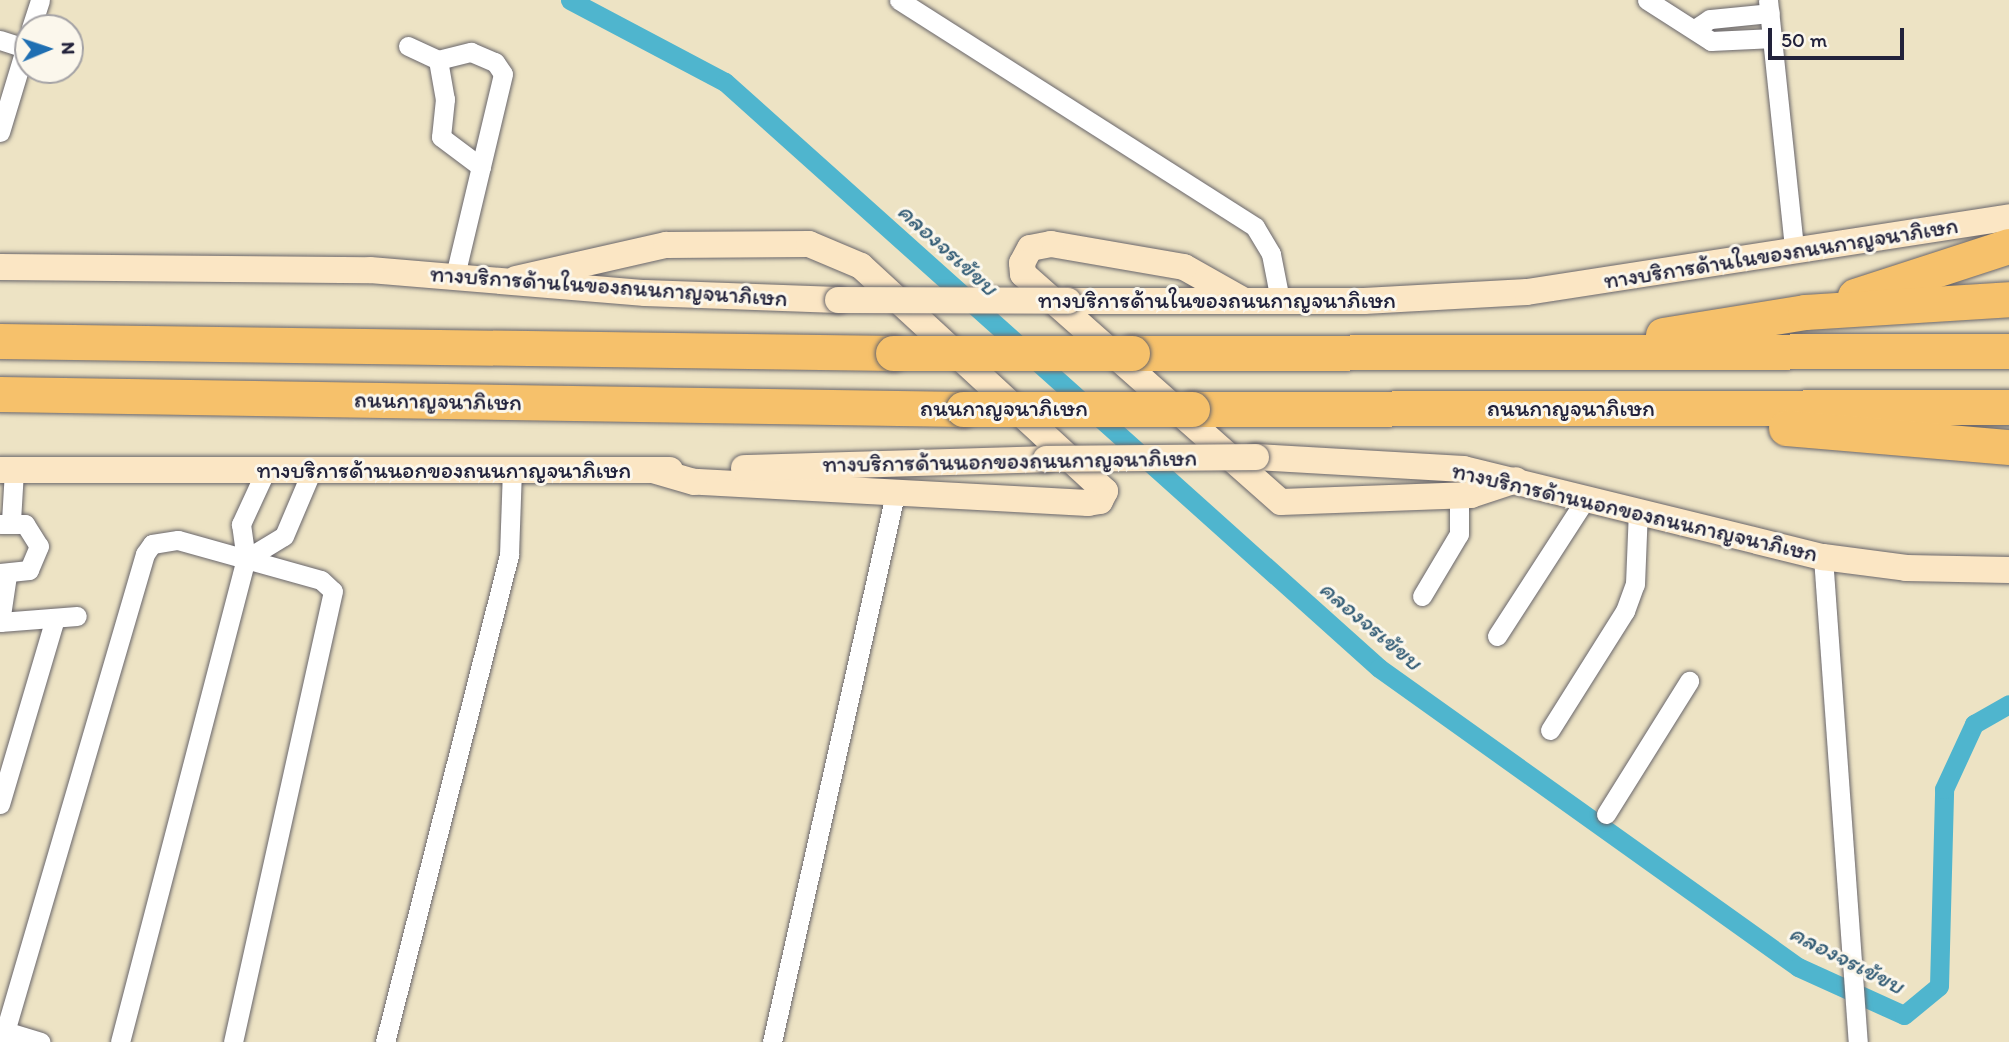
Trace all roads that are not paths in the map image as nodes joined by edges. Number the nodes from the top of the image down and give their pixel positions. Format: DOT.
graph roads {
  1 [pos="899,0"];
  2 [pos="1647,0"];
  3 [pos="1769,7"];
  4 [pos="1695,29"];
  5 [pos="1774,38"];
  6 [pos="408,46"];
  7 [pos="438,60"];
  8 [pos="15,84"];
  9 [pos="0,132"];
  10 [pos="481,167"];
  11 [pos="2009,217"];
  12 [pos="2009,246"];
  13 [pos="1794,249"];
  14 [pos="0,267"];
  15 [pos="455,275"];
  16 [pos="516,279"];
  17 [pos="1241,299"];
  18 [pos="2009,299"];
  19 [pos="1280,300"];
  20 [pos="1805,312"];
  21 [pos="0,341"];
  22 [pos="2009,351"];
  23 [pos="1553,354"];
  24 [pos="0,394"];
  25 [pos="2009,407"];
  26 [pos="1624,408"];
  27 [pos="2009,447"];
  28 [pos="7,470"];
  29 [pos="266,470"];
  30 [pos="312,470"];
  31 [pos="512,470"];
  32 [pos="653,470"];
  33 [pos="1516,480"];
  34 [pos="895,490"];
  35 [pos="1459,495"];
  36 [pos="1587,497"];
  37 [pos="1638,510"];
  38 [pos="6,523"];
  39 [pos="1823,557"];
  40 [pos="246,559"];
  41 [pos="2009,570"];
  42 [pos="4,574"];
  43 [pos="1422,596"];
  44 [pos="77,617"];
  45 [pos="55,618"];
  46 [pos="0,622"];
  47 [pos="1497,636"];
  48 [pos="1689,681"];
  49 [pos="1550,730"];
  50 [pos="0,804"];
  51 [pos="1606,814"];
  52 [pos="3,1037"];
  53 [pos="40,1042"];
  54 [pos="120,1042"];
  55 [pos="233,1042"];
  56 [pos="385,1042"];
  57 [pos="772,1042"];
  58 [pos="1858,1042"];
  1 -- 19 [label="street"];
  2 -- 4 [label="street"];
  3 -- 4 [label="street"];
  3 -- 5 [label="street"];
  4 -- 5 [label="street"];
  5 -- 13 [label="street"];
  6 -- 7 [label="street"];
  7 -- 10 [label="street"];
  7 -- 10 [label="street"];
  8 -- 9 [label="street"];
  10 -- 15 [label="street"];
  11 -- 13 [label="main road, ทางบริการด้านในของถนนกาญจนาภิเษก"];
  12 -- 20 [label="highway"];
  13 -- 19 [label="main road, ทางบริการด้านในของถนนกาญจนาภิเษก"];
  14 -- 15 [label="main road, ทางบริการด้านในของถนนกาญจนาภิเษก"];
  15 -- 16 [label="main road, ทางบริการด้านในของถนนกาญจนาภิเษก"];
  16 -- 17 [label="main road, ทางบริการด้านในของถนนกาญจนาภิเษก, bridge"];
  16 -- 34 [label="main road"];
  17 -- 19 [label="main road, ทางบริการด้านในของถนนกาญจนาภิเษก"];
  17 -- 35 [label="main road"];
  18 -- 20 [label="highway"];
  20 -- 23 [label="highway"];
  21 -- 23 [label="highway, bridge"];
  22 -- 23 [label="highway"];
  24 -- 26 [label="highway, ถนนกาญจนาภิเษก, bridge"];
  25 -- 26 [label="highway, ถนนกาญจนาภิเษก"];
  26 -- 27 [label="highway"];
  28 -- 29 [label="main road, ทางบริการด้านนอกของถนนกาญจนาภิเษก"];
  28 -- 38 [label="street"];
  29 -- 30 [label="main road, ทางบริการด้านนอกของถนนกาญจนาภิเษก"];
  29 -- 40 [label="street"];
  30 -- 31 [label="main road, ทางบริการด้านนอกของถนนกาญจนาภิเษก"];
  30 -- 40 [label="street"];
  31 -- 32 [label="main road, ทางบริการด้านนอกของถนนกาญจนาภิเษก"];
  31 -- 56 [label="street"];
  32 -- 33 [label="main road, ทางบริการด้านนอกของถนนกาญจนาภิเษก, bridge"];
  32 -- 34 [label="main road"];
  33 -- 35 [label="main road"];
  33 -- 36 [label="main road, ทางบริการด้านนอกของถนนกาญจนาภิเษก"];
  34 -- 57 [label="street"];
  35 -- 43 [label="street"];
  36 -- 37 [label="main road, ทางบริการด้านนอกของถนนกาญจนาภิเษก"];
  36 -- 47 [label="street"];
  37 -- 39 [label="main road, ทางบริการด้านนอกของถนนกาญจนาภิเษก"];
  37 -- 49 [label="street"];
  38 -- 42 [label="street"];
  39 -- 41 [label="main road, ทางบริการด้านนอกของถนนกาญจนาภิเษก"];
  39 -- 58 [label="street"];
  40 -- 52 [label="street"];
  40 -- 54 [label="street"];
  40 -- 55 [label="street"];
  42 -- 46 [label="street"];
  44 -- 45 [label="street"];
  45 -- 46 [label="street"];
  45 -- 50 [label="street"];
  48 -- 51 [label="street"];
  52 -- 53 [label="street"];
}
